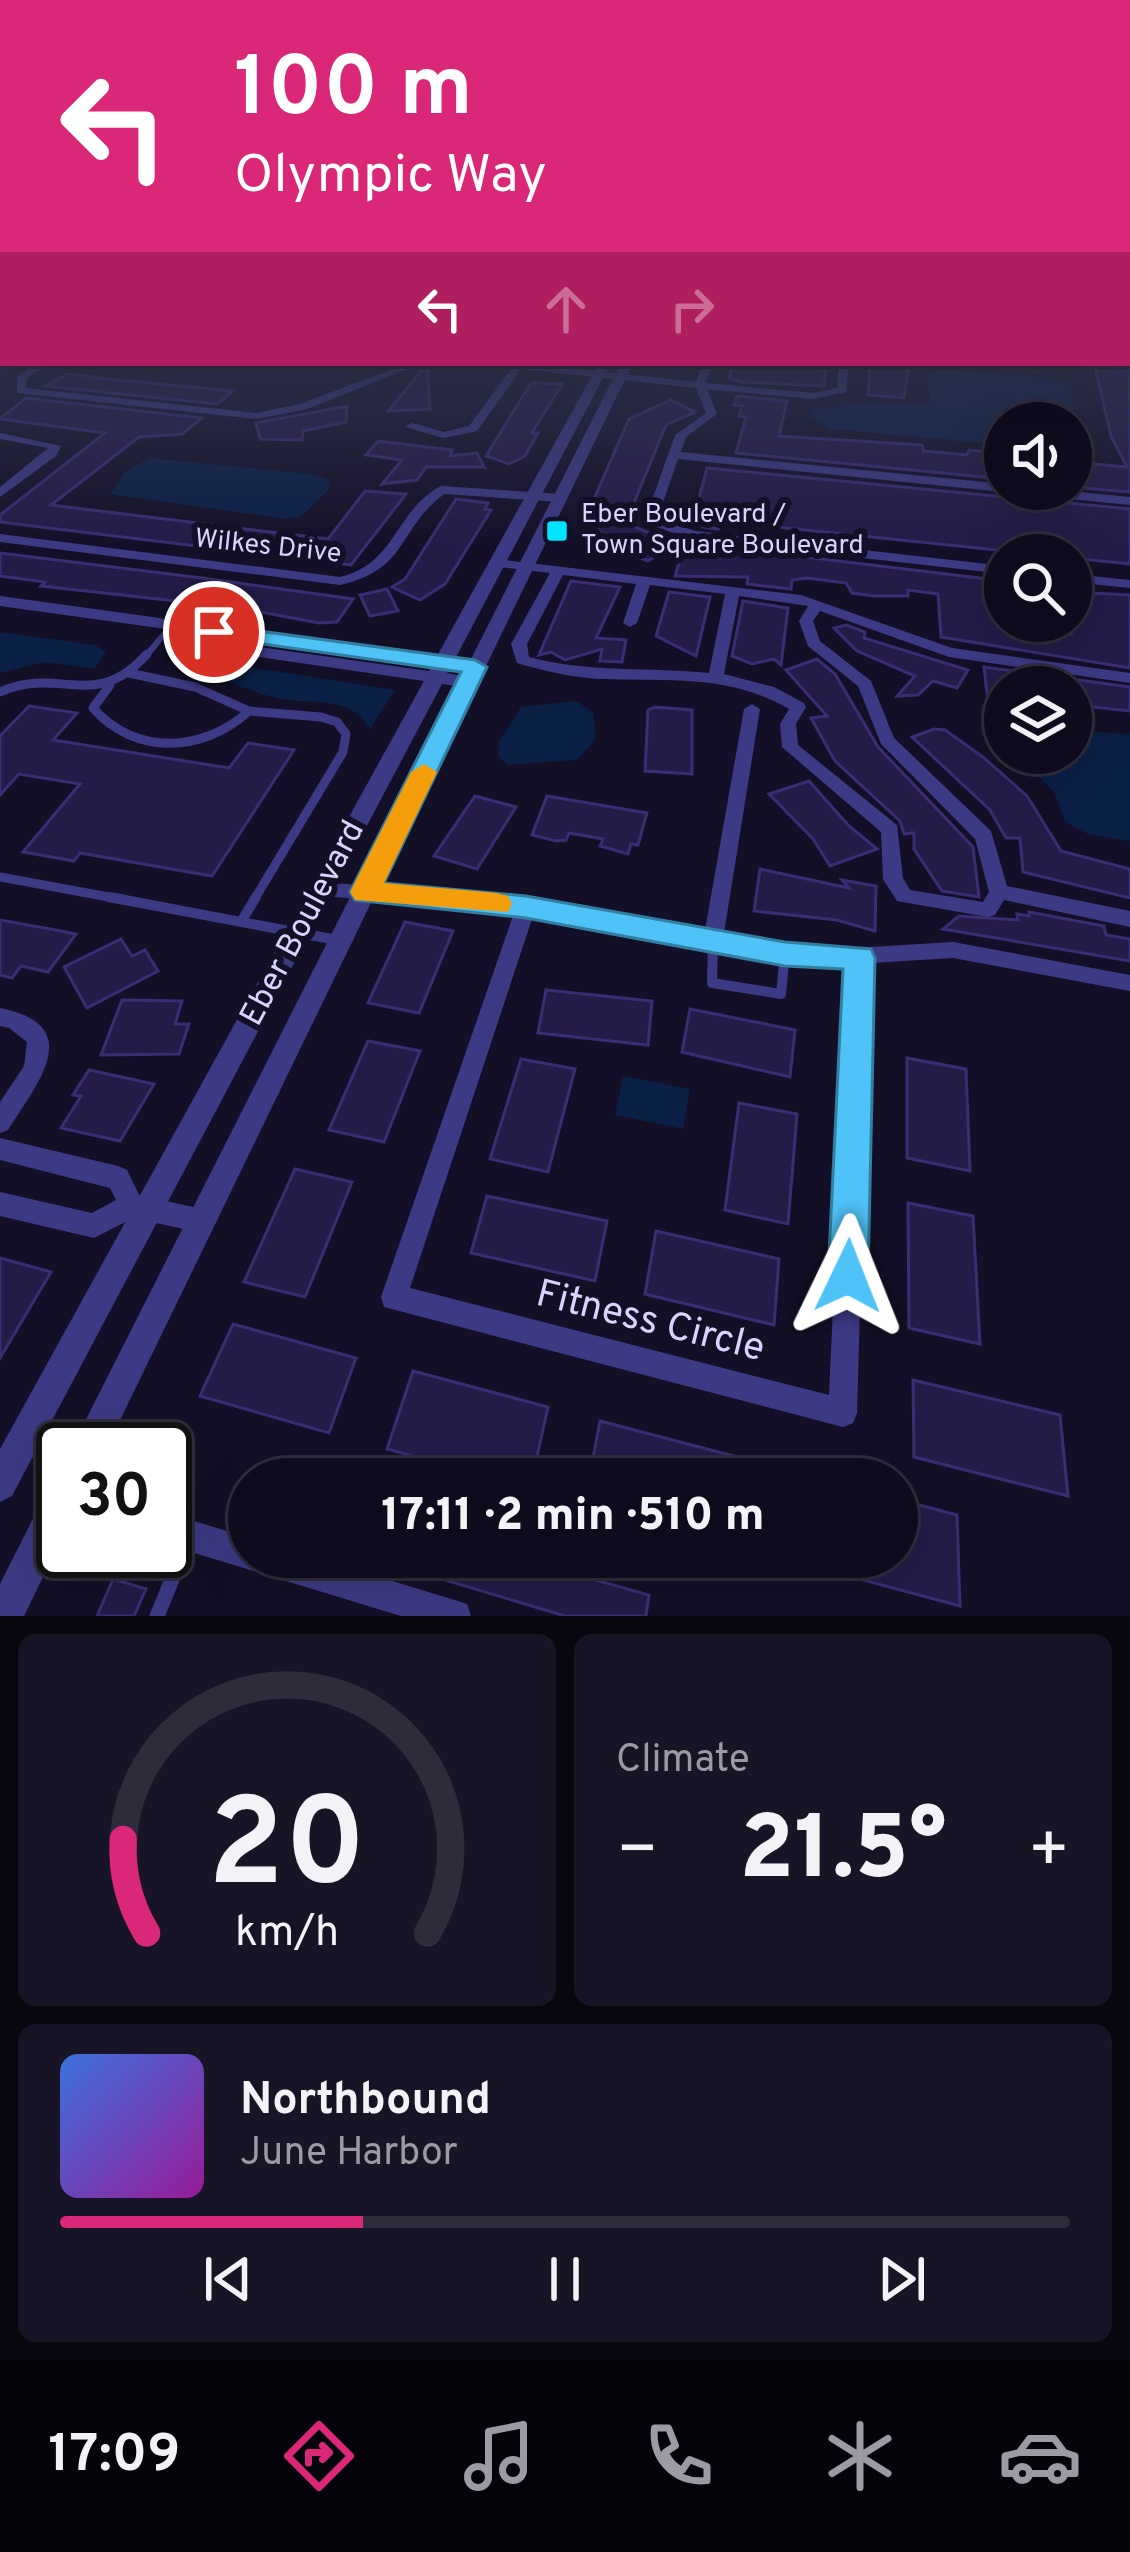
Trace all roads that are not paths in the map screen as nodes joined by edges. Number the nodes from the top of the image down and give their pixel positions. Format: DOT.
graph roads {
  1 [pos="82,397"];
  2 [pos="328,397"];
  3 [pos="495,397"];
  4 [pos="587,397"];
  5 [pos="610,397"];
  6 [pos="706,397"];
  7 [pos="412,426"];
  8 [pos="0,436"];
  9 [pos="674,455"];
  10 [pos="984,486"];
  11 [pos="0,493"];
  12 [pos="533,495"];
  13 [pos="1092,497"];
  14 [pos="561,498"];
  15 [pos="1130,501"];
  16 [pos="0,538"];
  17 [pos="496,563"];
  18 [pos="525,566"];
  19 [pos="984,568"];
  20 [pos="559,569"];
  21 [pos="646,579"];
  22 [pos="1092,580"];
  23 [pos="1130,584"];
  24 [pos="733,590"];
  25 [pos="0,601"];
  26 [pos="817,604"];
  27 [pos="0,615"];
  28 [pos="630,623"];
  29 [pos="165,632"];
  30 [pos="437,669"];
  31 [pos="129,673"];
  32 [pos="717,673"];
  33 [pos="471,674"];
  34 [pos="1130,678"];
  35 [pos="110,685"];
  36 [pos="0,692"];
  37 [pos="752,710"];
  38 [pos="249,711"];
  39 [pos="0,877"];
  40 [pos="324,889"];
  41 [pos="365,892"];
  42 [pos="999,892"];
  43 [pos="526,907"];
  44 [pos="1130,919"];
  45 [pos="241,922"];
  46 [pos="300,934"];
  47 [pos="343,941"];
  48 [pos="713,941"];
  49 [pos="785,954"];
  50 [pos="860,958"];
  51 [pos="1130,983"];
  52 [pos="0,1016"];
  53 [pos="0,1122"];
  54 [pos="0,1149"];
  55 [pos="0,1204"];
  56 [pos="141,1207"];
  57 [pos="202,1221"];
  58 [pos="102,1422"];
  59 [pos="0,1484"];
  60 [pos="192,1537"];
  61 [pos="228,1548"];
  62 [pos="36,1552"];
  63 [pos="166,1578"];
  64 [pos="329,1578"];
  65 [pos="4,1616"];
  66 [pos="157,1616"];
  67 [pos="455,1616"];
  1 -- 2 [label="street"];
  3 -- 7 [label="street"];
  4 -- 12 [label="street, Eber Boulevard"];
  5 -- 14 [label="street, Eber Boulevard"];
  6 -- 9 [label="street"];
  8 -- 11 [label="street"];
  9 -- 10 [label="street"];
  9 -- 19 [label="street"];
  12 -- 14 [label="street, Wilkes Drive"];
  12 -- 16 [label="street, Wilkes Drive"];
  12 -- 17 [label="street, Eber Boulevard"];
  13 -- 15 [label="street"];
  14 -- 18 [label="street, Eber Boulevard"];
  17 -- 18 [label="street"];
  17 -- 30 [label="street, Eber Boulevard"];
  18 -- 20 [label="street"];
  18 -- 33 [label="street, Eber Boulevard"];
  20 -- 21 [label="street"];
  20 -- 32 [label="street"];
  21 -- 24 [label="street"];
  21 -- 28 [label="street"];
  22 -- 23 [label="street"];
  24 -- 26 [label="street"];
  24 -- 32 [label="street"];
  25 -- 29 [label="street"];
  26 -- 34 [label="street"];
  26 -- 42 [label="street"];
  27 -- 29 [label="street"];
  29 -- 30 [label="street"];
  29 -- 31 [label="lane"];
  30 -- 33 [label="street"];
  30 -- 40 [label="street, Eber Boulevard"];
  31 -- 35 [label="lane"];
  31 -- 38 [label="lane"];
  32 -- 42 [label="street"];
  33 -- 41 [label="street, Eber Boulevard"];
  35 -- 36 [label="lane"];
  35 -- 38 [label="lane"];
  37 -- 48 [label="street"];
  38 -- 45 [label="lane"];
  39 -- 45 [label="lane"];
  40 -- 41 [label="street"];
  40 -- 46 [label="street, Eber Boulevard"];
  41 -- 43 [label="street"];
  41 -- 47 [label="street, Eber Boulevard"];
  42 -- 44 [label="street"];
  43 -- 48 [label="street"];
  43 -- 50 [label="street, Fitness Circle"];
  45 -- 46 [label="lane"];
  46 -- 47 [label="lane"];
  46 -- 56 [label="street, Eber Boulevard"];
  47 -- 57 [label="street, Eber Boulevard"];
  48 -- 49 [label="street"];
  48 -- 49 [label="lane"];
  49 -- 50 [label="street"];
  50 -- 51 [label="street"];
  52 -- 53 [label="street"];
  54 -- 56 [label="street"];
  55 -- 56 [label="street"];
  56 -- 57 [label="street"];
  56 -- 59 [label="street, Eber Boulevard"];
  57 -- 58 [label="street, Eber Boulevard"];
  60 -- 61 [label="street"];
  62 -- 65 [label="street"];
  63 -- 66 [label="lane"];
  64 -- 67 [label="street"];
}
